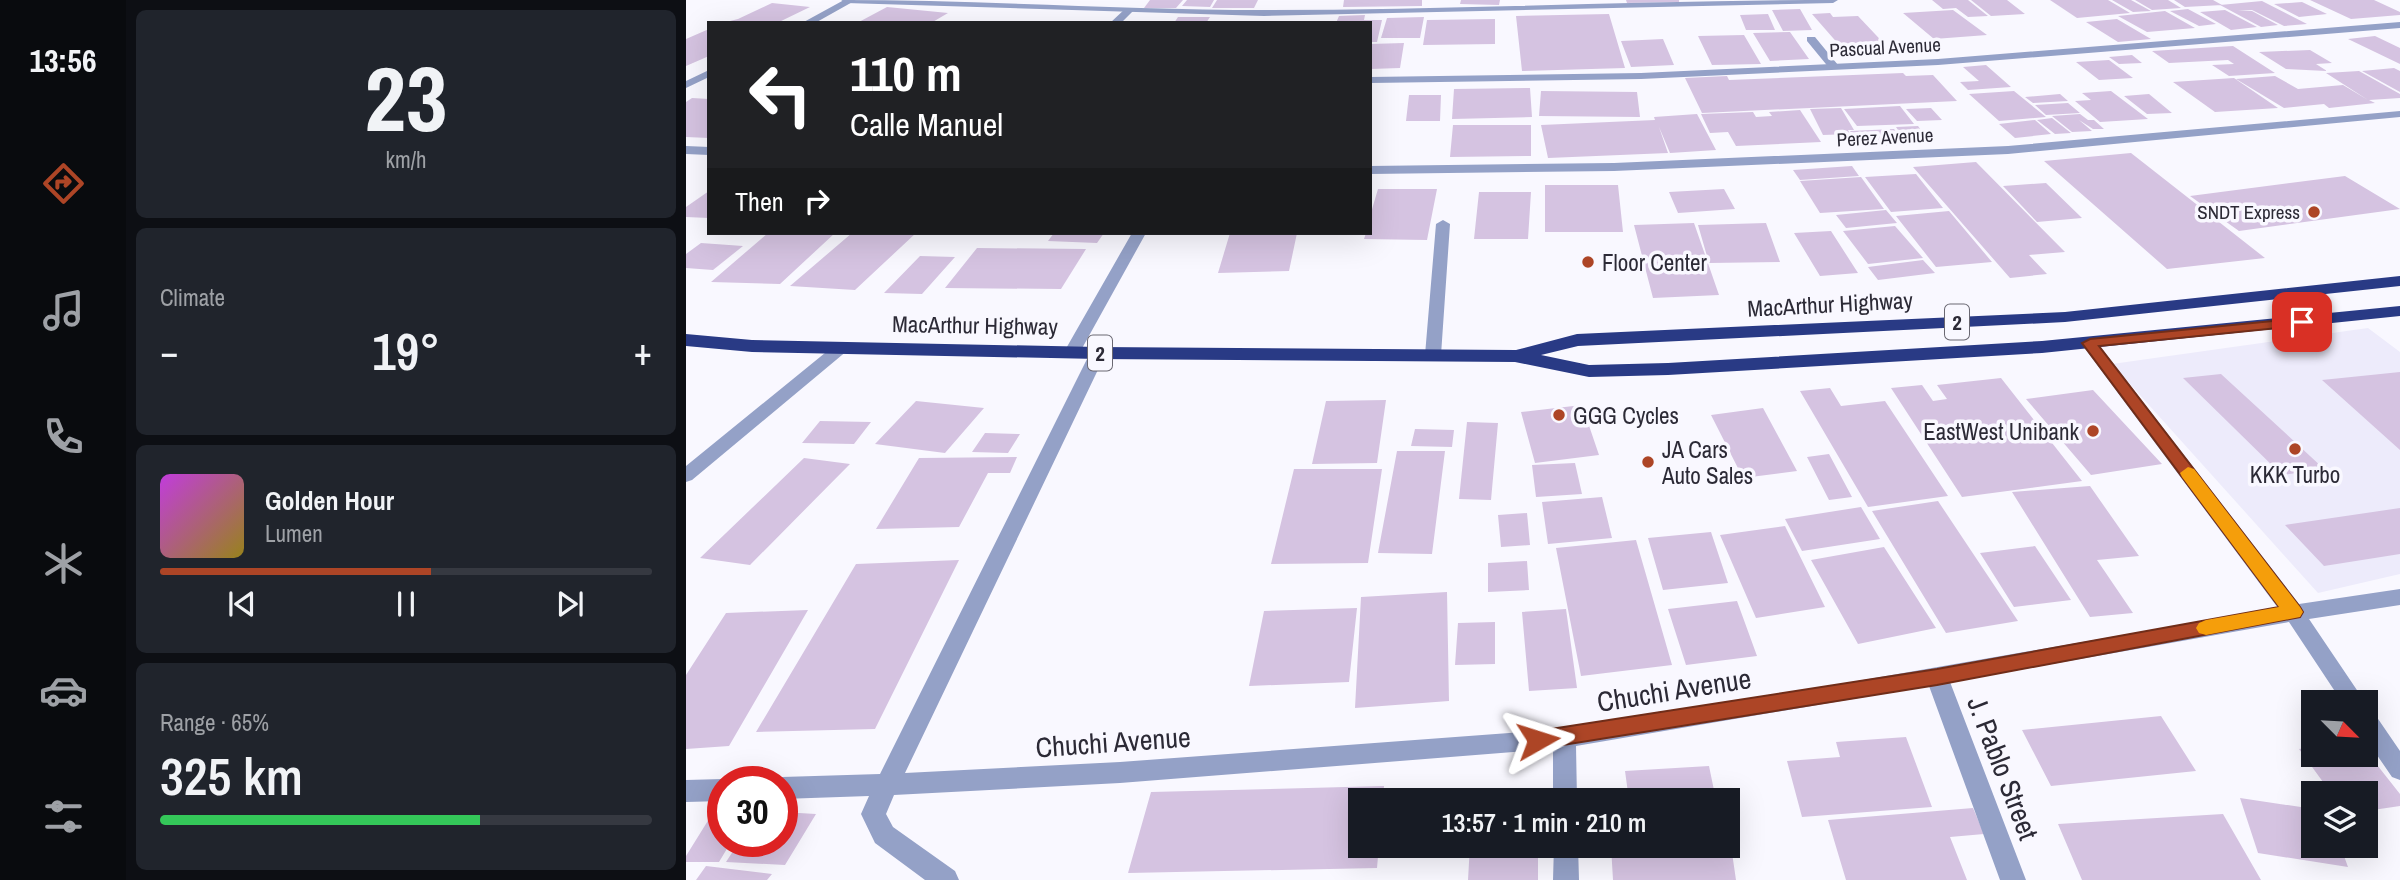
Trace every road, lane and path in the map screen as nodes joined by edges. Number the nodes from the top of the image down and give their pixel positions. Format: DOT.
graph roads {
  1 [pos="848,0"];
  2 [pos="1271,0"];
  3 [pos="1833,0"];
  4 [pos="1129,10"];
  5 [pos="1261,18"];
  6 [pos="811,21"];
  7 [pos="1117,21"];
  8 [pos="2400,24"];
  9 [pos="1811,39"];
  10 [pos="1833,67"];
  11 [pos="707,74"];
  12 [pos="1372,80"];
  13 [pos="689,83"];
  14 [pos="707,83"];
  15 [pos="2400,114"];
  16 [pos="686,150"];
  17 [pos="707,151"];
  18 [pos="1372,170"];
  19 [pos="1443,223"];
  20 [pos="1138,235"];
  21 [pos="2400,281"];
  22 [pos="2400,311"];
  23 [pos="686,340"];
  24 [pos="2090,343"];
  25 [pos="842,347"];
  26 [pos="1072,352"];
  27 [pos="1098,353"];
  28 [pos="1433,355"];
  29 [pos="1515,356"];
  30 [pos="686,476"];
  31 [pos="2400,597"];
  32 [pos="2293,612"];
  33 [pos="1937,677"];
  34 [pos="2346,690"];
  35 [pos="1564,738"];
  36 [pos="2378,738"];
  37 [pos="2400,770"];
  38 [pos="887,786"];
  39 [pos="798,788"];
  40 [pos="1565,788"];
  41 [pos="707,790"];
  42 [pos="686,791"];
  43 [pos="1566,858"];
  44 [pos="946,880"];
  45 [pos="1566,880"];
  46 [pos="2013,880"];
  1 -- 4 [label="street"];
  1 -- 6 [label="street"];
  2 -- 5 [label="street"];
  3 -- 5 [label="street"];
  4 -- 5 [label="street"];
  4 -- 7 [label="street"];
  8 -- 10 [label="street, Pascual Avenue"];
  9 -- 10 [label="street"];
  10 -- 12 [label="street, Pascual Avenue"];
  11 -- 13 [label="street"];
  13 -- 14 [label="street"];
  15 -- 18 [label="street, Perez Avenue"];
  16 -- 17 [label="street"];
  19 -- 28 [label="street"];
  20 -- 26 [label="street"];
  21 -- 29 [label="highway, MacArthur Highway / 2"];
  22 -- 24 [label="highway, MacArthur Highway / 2"];
  23 -- 25 [label="highway, MacArthur Highway / 2"];
  24 -- 29 [label="highway, MacArthur Highway / 2"];
  24 -- 32 [label="street"];
  25 -- 26 [label="highway, MacArthur Highway / 2"];
  25 -- 30 [label="street"];
  26 -- 27 [label="highway, MacArthur Highway / 2"];
  27 -- 28 [label="highway, MacArthur Highway / 2"];
  27 -- 38 [label="street"];
  28 -- 29 [label="highway, MacArthur Highway / 2"];
  31 -- 32 [label="street, Chuchi Avenue"];
  32 -- 33 [label="street, Chuchi Avenue"];
  32 -- 34 [label="street"];
  33 -- 35 [label="street, Chuchi Avenue"];
  33 -- 46 [label="street, J. Pablo Street"];
  35 -- 38 [label="street, Chuchi Avenue"];
  35 -- 40 [label="street"];
  36 -- 37 [label="street"];
  38 -- 39 [label="street, Chuchi Avenue"];
  38 -- 44 [label="street"];
  41 -- 42 [label="street"];
  43 -- 45 [label="street"];
}
